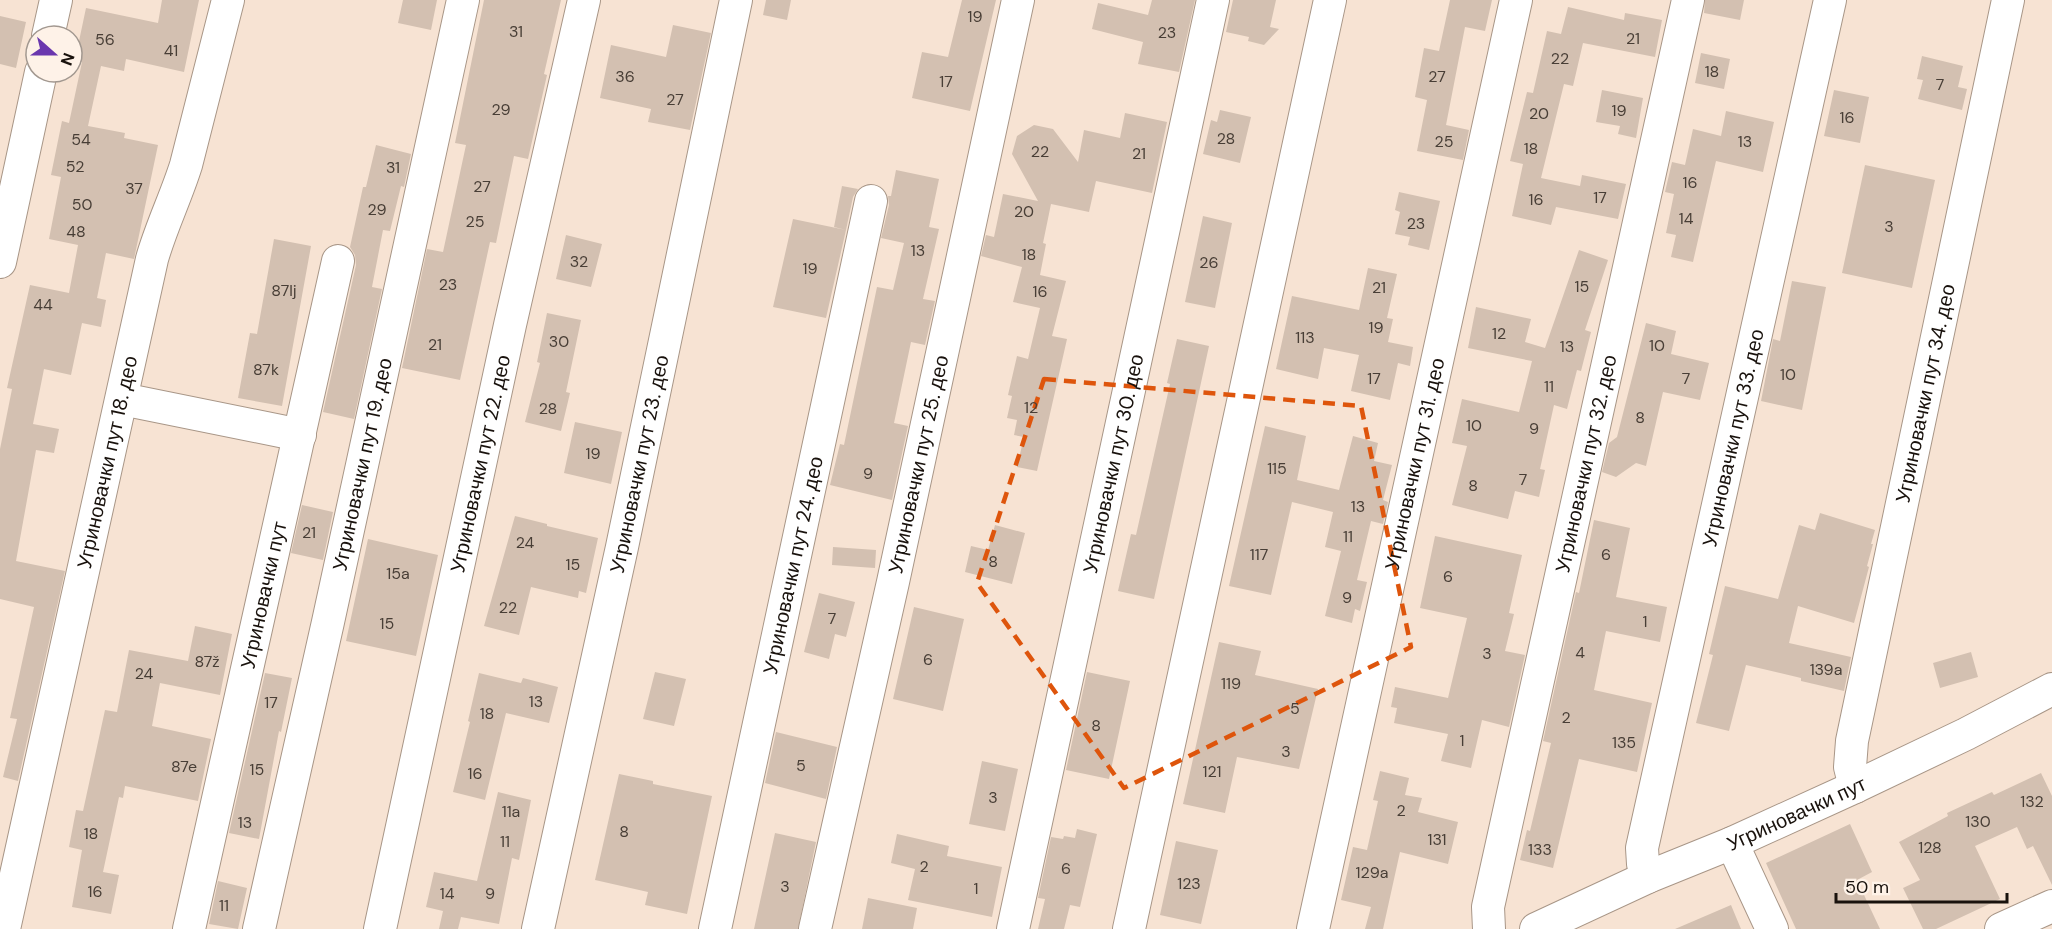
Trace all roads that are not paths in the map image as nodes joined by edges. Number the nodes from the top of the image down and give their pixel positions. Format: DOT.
graph roads {
  1 [pos="56,0"];
  2 [pos="228,0"];
  3 [pos="463,0"];
  4 [pos="584,0"];
  5 [pos="736,0"];
  6 [pos="1018,0"];
  7 [pos="1213,0"];
  8 [pos="1330,0"];
  9 [pos="1516,0"];
  10 [pos="1688,0"];
  11 [pos="1830,0"];
  12 [pos="2007,0"];
  13 [pos="51,24"];
  14 [pos="37,84"];
  15 [pos="871,201"];
  16 [pos="338,261"];
  17 [pos="0,262"];
  18 [pos="122,399"];
  19 [pos="300,435"];
  20 [pos="2052,689"];
  21 [pos="1855,787"];
  22 [pos="1732,843"];
  23 [pos="1648,877"];
  24 [pos="2052,906"];
  25 [pos="4,929"];
  26 [pos="189,929"];
  27 [pos="259,929"];
  28 [pos="380,929"];
  29 [pos="538,929"];
  30 [pos="714,929"];
  31 [pos="815,929"];
  32 [pos="1013,929"];
  33 [pos="1129,929"];
  34 [pos="1313,929"];
  35 [pos="1489,929"];
  36 [pos="1536,929"];
  37 [pos="1772,929"];
  38 [pos="2001,929"];
  1 -- 13 [label="street"];
  2 -- 18 [label="street, Угриновачки пут 18. део"];
  3 -- 27 [label="street, Угриновачки пут 19. део"];
  4 -- 28 [label="street, Угриновачки пут 22. део"];
  5 -- 29 [label="street, Угриновачки пут 23. део"];
  6 -- 31 [label="street, Угриновачки пут 25. део"];
  7 -- 32 [label="street, Угриновачки пут 30. део"];
  8 -- 33 [label="street"];
  9 -- 34 [label="street, Угриновачки пут 31. део"];
  10 -- 35 [label="street, Угриновачки пут 32. део"];
  11 -- 23 [label="street, Угриновачки пут 33. део"];
  12 -- 21 [label="street, Угриновачки пут 34. део"];
  14 -- 17 [label="street"];
  15 -- 30 [label="street, Угриновачки пут 24. део"];
  16 -- 19 [label="street, Угриновачки пут"];
  18 -- 19 [label="street"];
  18 -- 25 [label="street, Угриновачки пут 18. део"];
  19 -- 26 [label="street, Угриновачки пут"];
  20 -- 21 [label="street, Угриновачки пут"];
  21 -- 22 [label="street, Угриновачки пут"];
  22 -- 23 [label="street, Угриновачки пут"];
  22 -- 37 [label="street"];
  23 -- 36 [label="street, Угриновачки пут"];
  24 -- 38 [label="street"];
}
